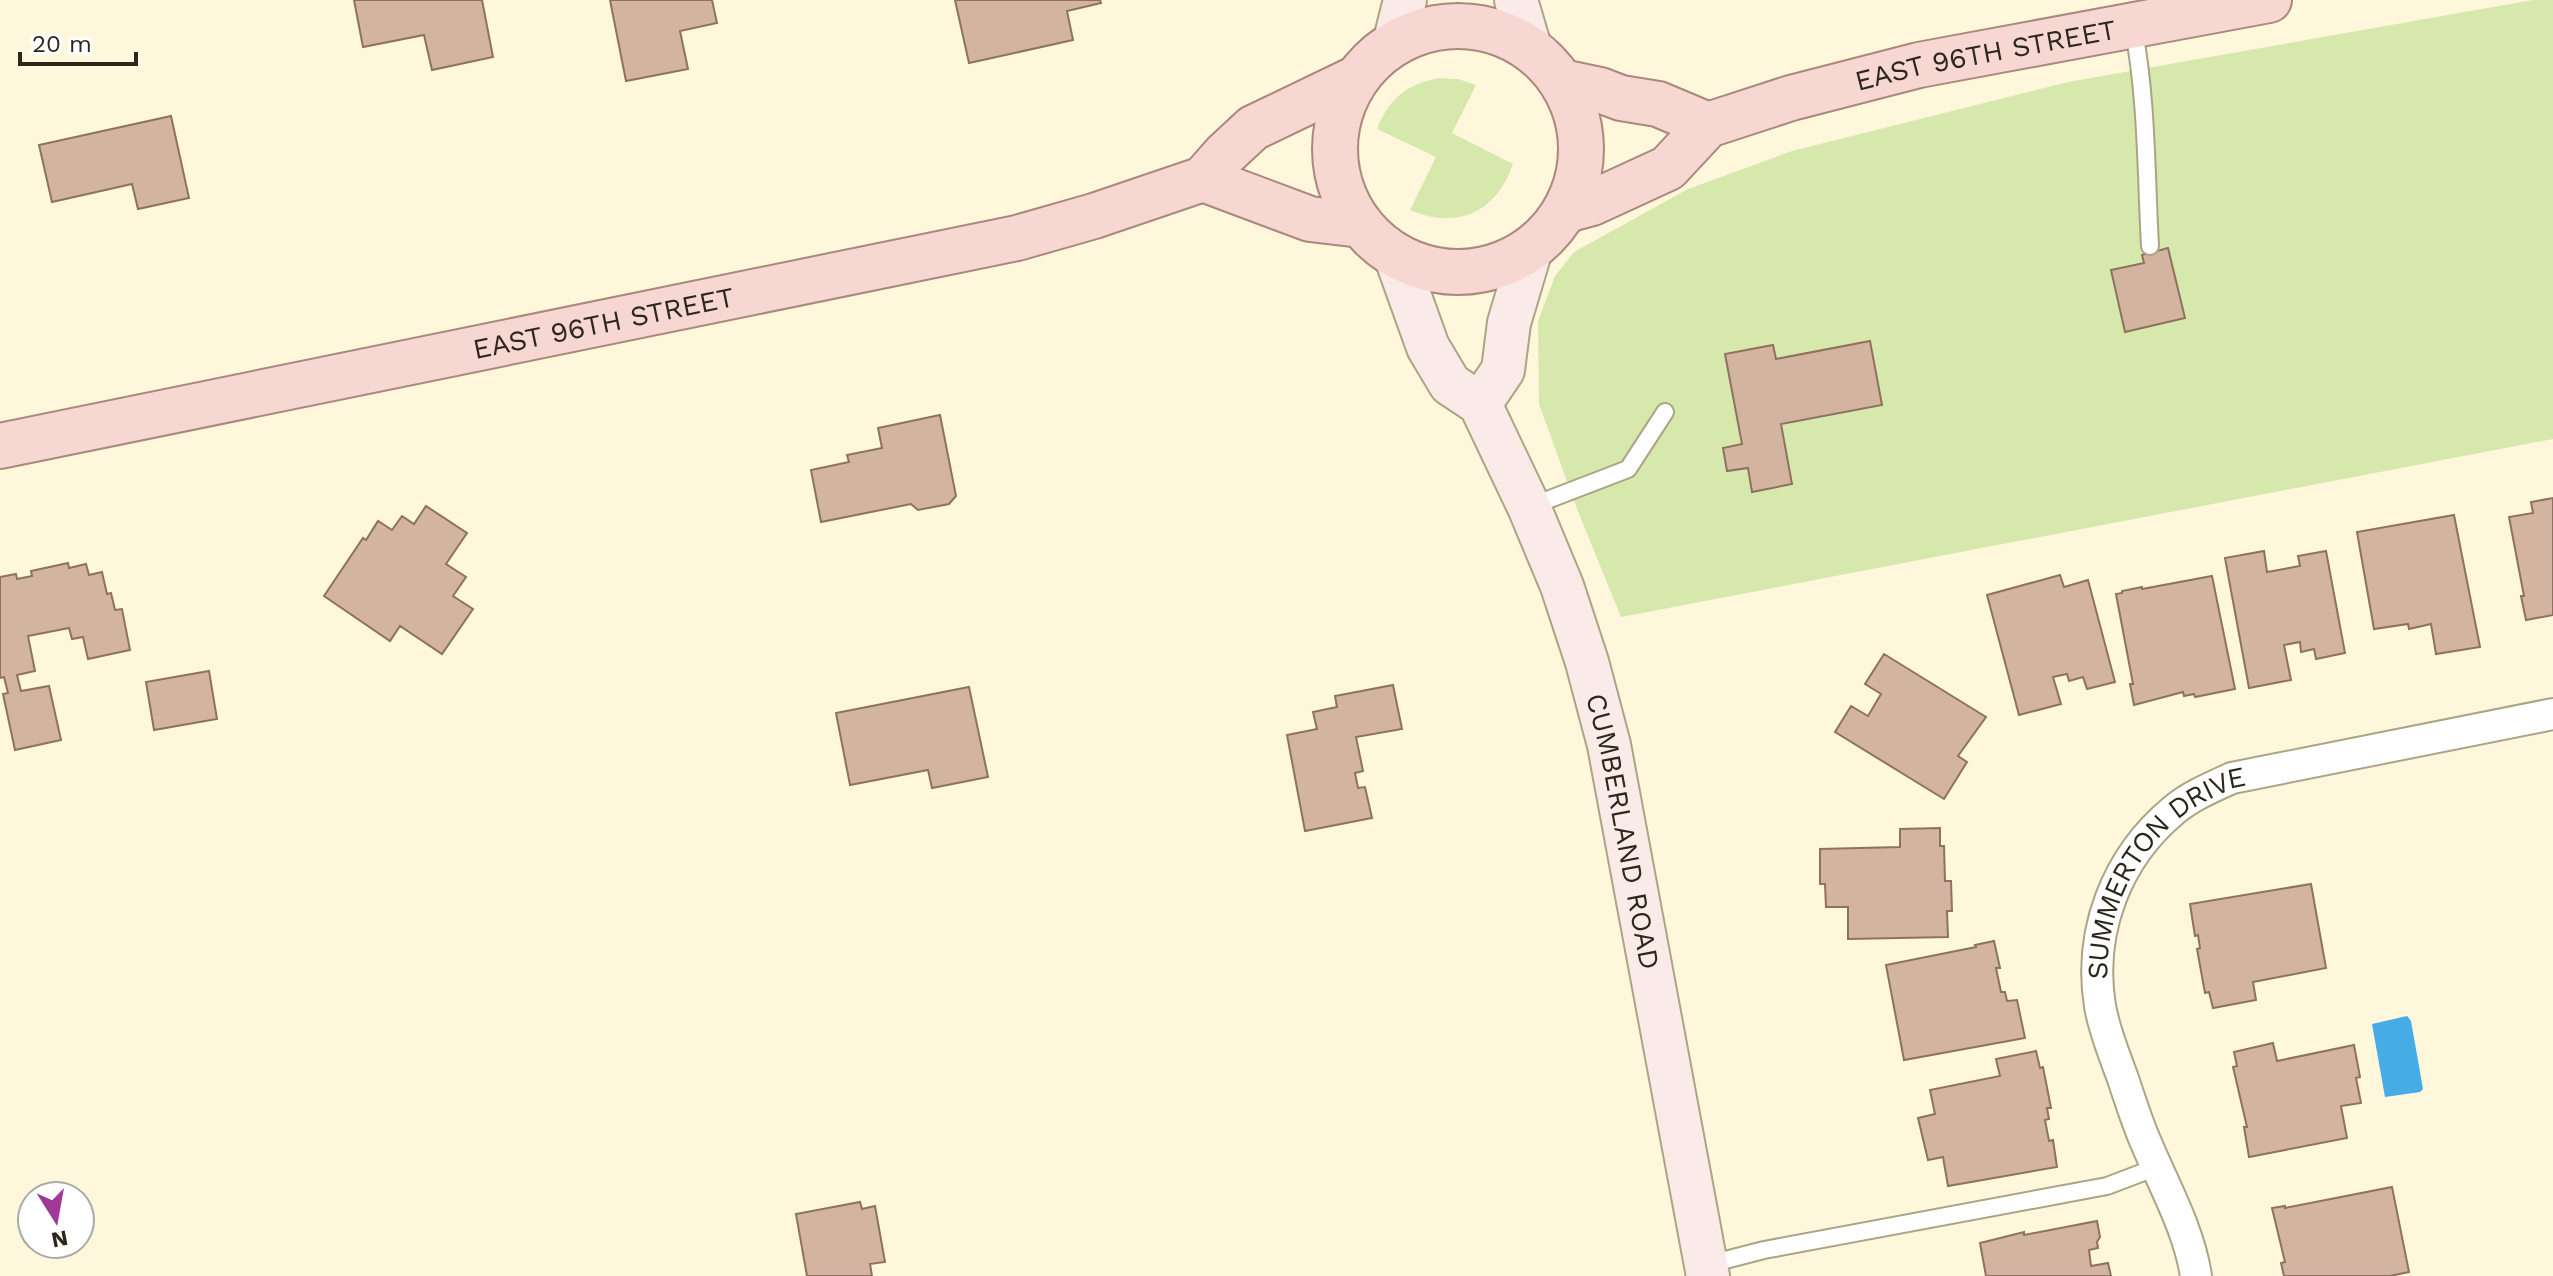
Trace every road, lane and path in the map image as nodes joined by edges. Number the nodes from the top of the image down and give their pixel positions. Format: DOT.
graph roads {
  1 [pos="1405,0"];
  2 [pos="1516,0"];
  3 [pos="2269,0"];
  4 [pos="2133,25"];
  5 [pos="1394,44"];
  6 [pos="1530,48"];
  7 [pos="1357,78"];
  8 [pos="1562,82"];
  9 [pos="1708,125"];
  10 [pos="1203,179"];
  11 [pos="1566,210"];
  12 [pos="1361,225"];
  13 [pos="2150,246"];
  14 [pos="1531,249"];
  15 [pos="1395,255"];
  16 [pos="1480,404"];
  17 [pos="1665,412"];
  18 [pos="0,446"];
  19 [pos="1529,507"];
  20 [pos="2553,714"];
  21 [pos="2157,1167"];
  22 [pos="1707,1271"];
  23 [pos="2196,1276"];
  1 -- 5 [label="main road"];
  2 -- 6 [label="main road"];
  3 -- 4 [label="main road, EAST 96TH STREET"];
  4 -- 9 [label="main road, EAST 96TH STREET"];
  4 -- 13 [label="lane"];
  5 -- 6 [label="main road"];
  5 -- 7 [label="main road"];
  6 -- 8 [label="main road"];
  7 -- 10 [label="main road, EAST 96TH STREET"];
  7 -- 12 [label="main road"];
  8 -- 9 [label="main road"];
  8 -- 11 [label="main road"];
  9 -- 11 [label="main road, EAST 96TH STREET"];
  10 -- 12 [label="main road"];
  10 -- 18 [label="main road, EAST 96TH STREET"];
  11 -- 14 [label="main road"];
  12 -- 15 [label="main road"];
  14 -- 15 [label="main road"];
  14 -- 16 [label="main road"];
  15 -- 16 [label="main road, CUMBERLAND ROAD"];
  16 -- 19 [label="main road, CUMBERLAND ROAD"];
  17 -- 19 [label="lane"];
  19 -- 22 [label="main road, CUMBERLAND ROAD"];
  20 -- 21 [label="street, SUMMERTON DRIVE"];
  21 -- 22 [label="lane"];
  21 -- 23 [label="street, SUMMERTON DRIVE"];
}
